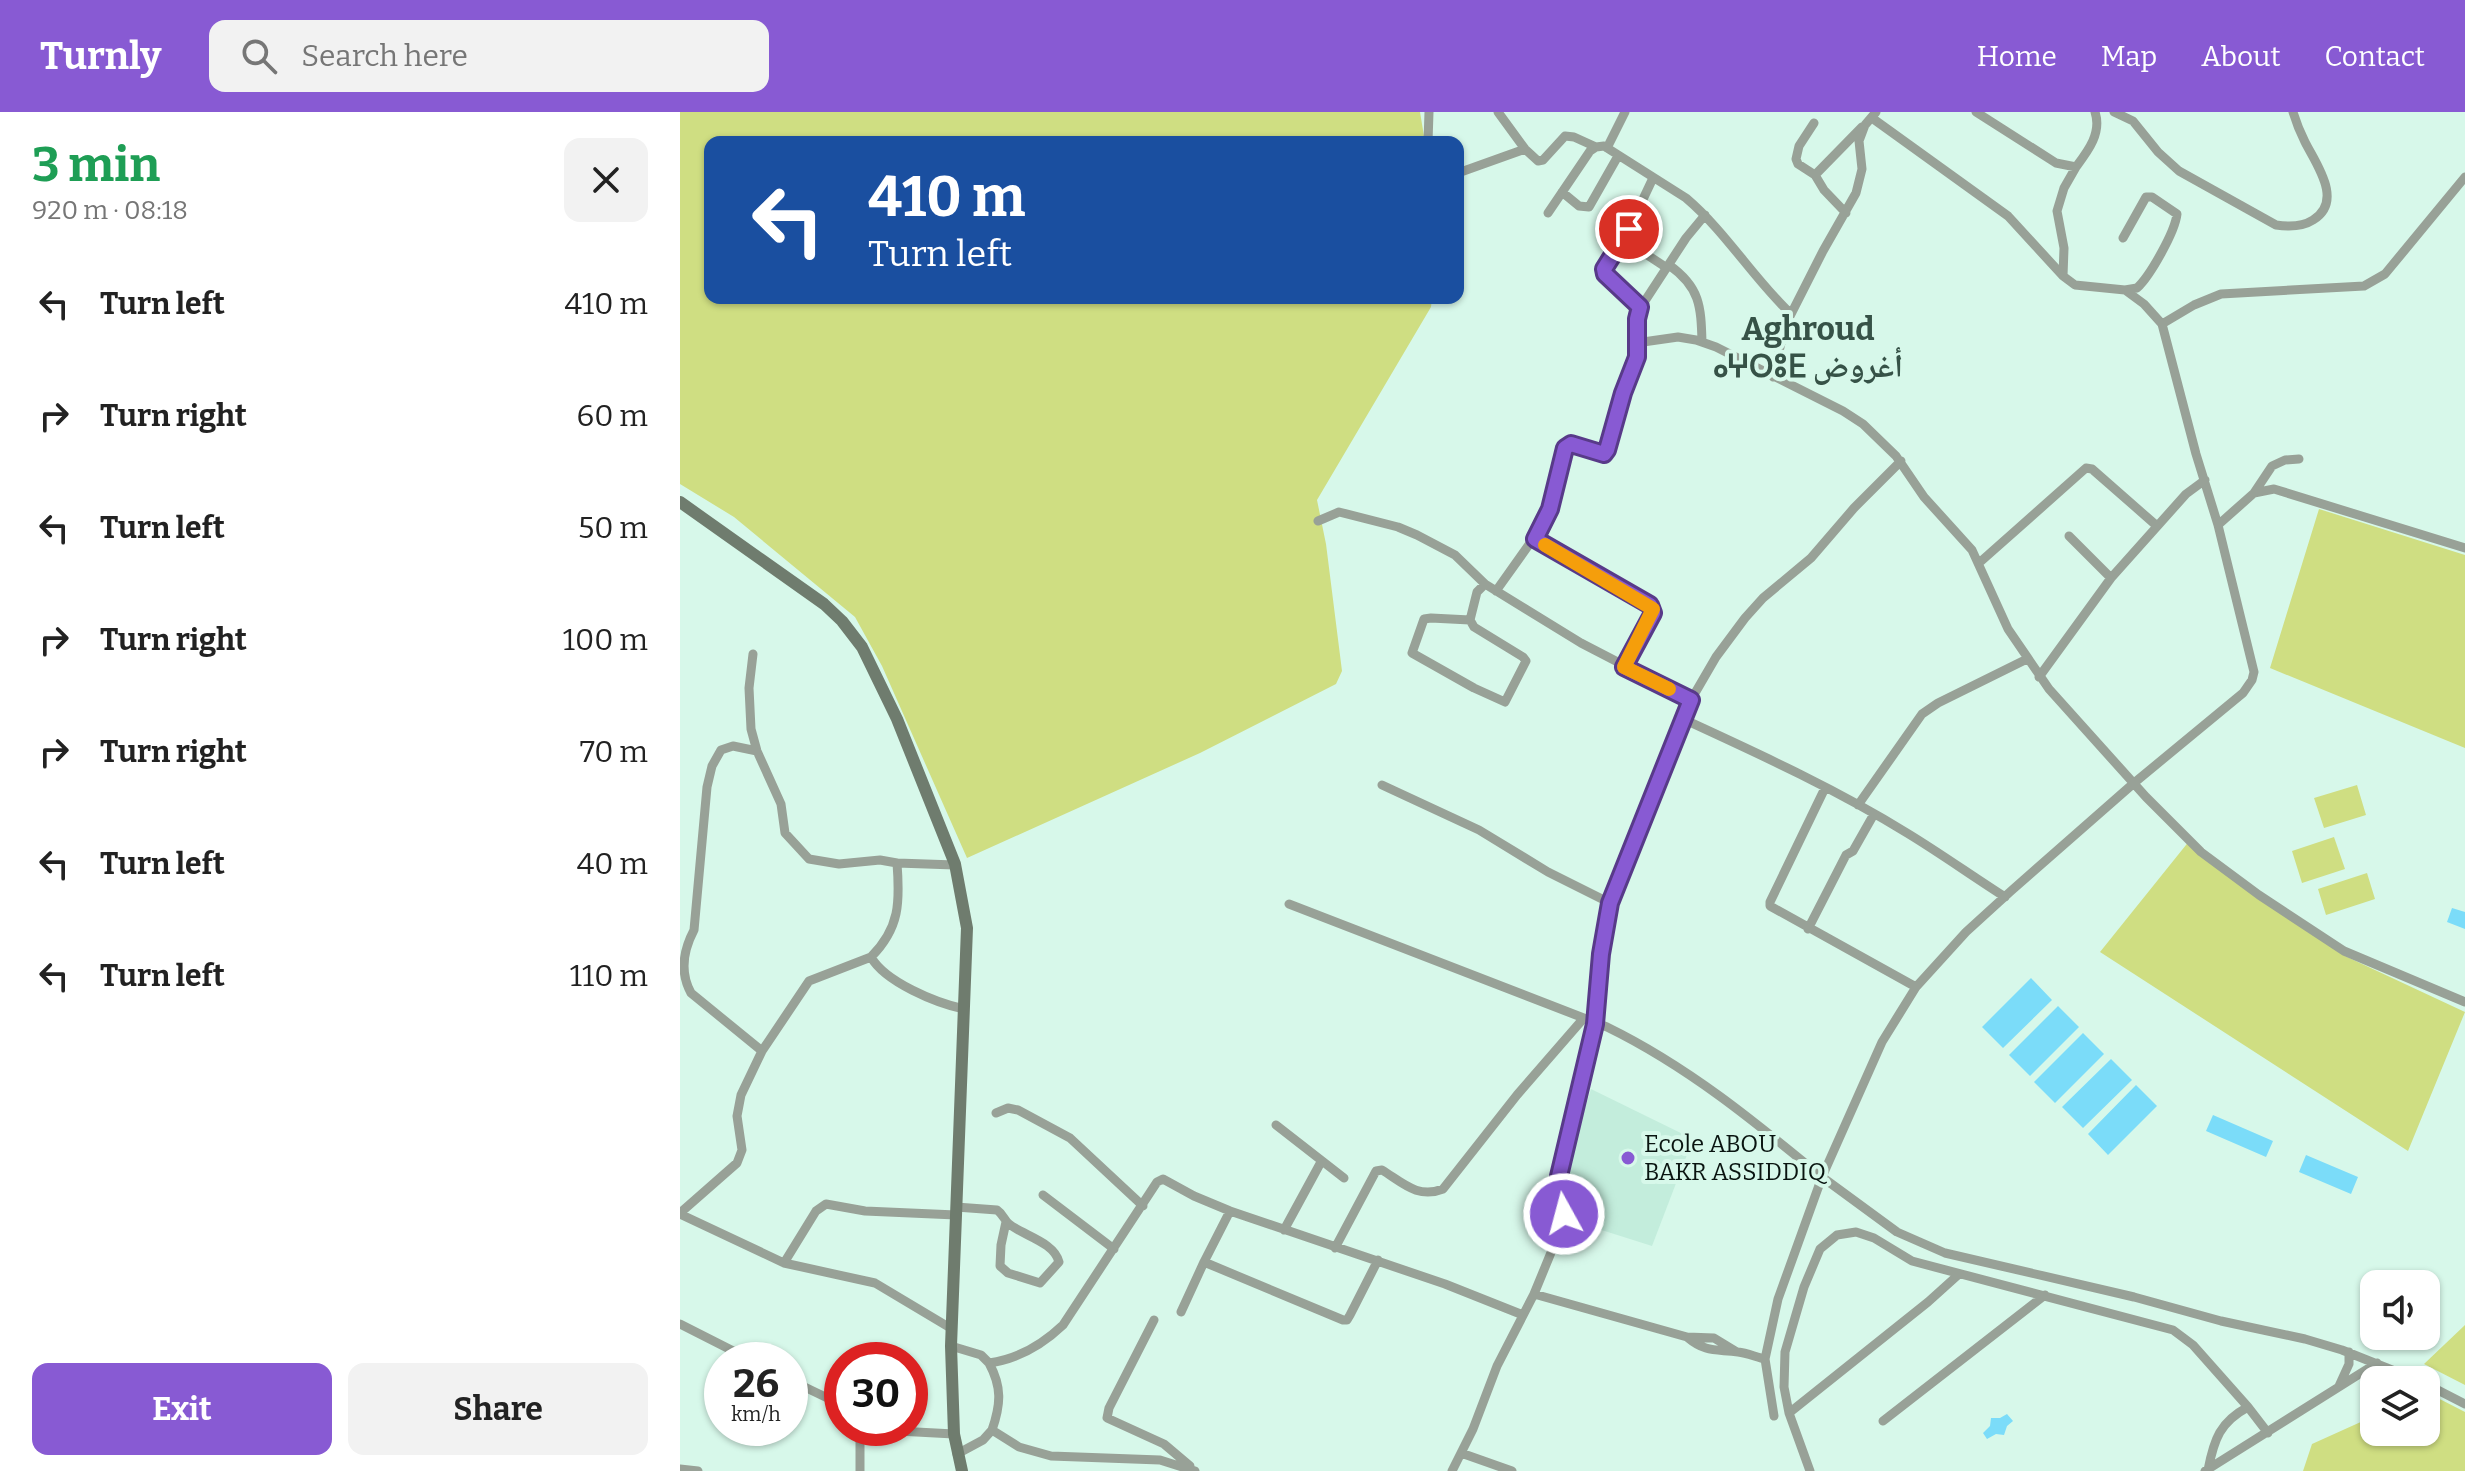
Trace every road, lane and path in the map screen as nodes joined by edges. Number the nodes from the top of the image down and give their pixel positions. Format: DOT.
graph roads {
  1 [pos="1429,112"];
  2 [pos="1498,112"];
  3 [pos="1625,112"];
  4 [pos="1976,112"];
  5 [pos="2095,112"];
  6 [pos="2114,112"];
  7 [pos="2293,112"];
  8 [pos="1871,118"];
  9 [pos="1814,123"];
  10 [pos="1428,136"];
  11 [pos="1602,148"];
  12 [pos="1525,149"];
  13 [pos="1618,156"];
  14 [pos="2076,167"];
  15 [pos="1464,171"];
  16 [pos="1815,175"];
  17 [pos="2465,177"];
  18 [pos="1653,178"];
  19 [pos="1562,192"];
  20 [pos="1548,213"];
  21 [pos="1846,213"];
  22 [pos="1705,215"];
  23 [pos="2123,238"];
  24 [pos="1623,239"];
  25 [pos="1668,266"];
  26 [pos="2063,276"];
  27 [pos="2125,290"];
  28 [pos="1640,307"];
  29 [pos="1791,314"];
  30 [pos="2162,324"];
  31 [pos="1702,342"];
  32 [pos="1636,343"];
  33 [pos="1773,377"];
  34 [pos="2299,459"];
  35 [pos="1901,461"];
  36 [pos="2205,480"];
  37 [pos="2254,493"];
  38 [pos="680,502"];
  39 [pos="1318,521"];
  40 [pos="2218,525"];
  41 [pos="2157,526"];
  42 [pos="2069,536"];
  43 [pos="1535,539"];
  44 [pos="2465,548"];
  45 [pos="1979,563"];
  46 [pos="2111,578"];
  47 [pos="1485,584"];
  48 [pos="1496,591"];
  49 [pos="1470,620"];
  50 [pos="753,654"];
  51 [pos="2027,659"];
  52 [pos="1624,667"];
  53 [pos="2039,677"];
  54 [pos="1691,700"];
  55 [pos="1683,719"];
  56 [pos="757,751"];
  57 [pos="2134,783"];
  58 [pos="1382,785"];
  59 [pos="1825,788"];
  60 [pos="1858,805"];
  61 [pos="1874,814"];
  62 [pos="897,863"];
  63 [pos="955,865"];
  64 [pos="2005,897"];
  65 [pos="1610,903"];
  66 [pos="1289,904"];
  67 [pos="1808,929"];
  68 [pos="871,957"];
  69 [pos="1916,987"];
  70 [pos="2465,1002"];
  71 [pos="964,1009"];
  72 [pos="1583,1019"];
  73 [pos="1595,1024"];
  74 [pos="762,1051"];
  75 [pos="996,1113"];
  76 [pos="1276,1125"];
  77 [pos="1321,1162"];
  78 [pos="1822,1177"];
  79 [pos="1344,1178"];
  80 [pos="1043,1195"];
  81 [pos="1143,1206"];
  82 [pos="956,1211"];
  83 [pos="1230,1211"];
  84 [pos="680,1213"];
  85 [pos="1006,1222"];
  86 [pos="1284,1230"];
  87 [pos="1335,1248"];
  88 [pos="1114,1249"];
  89 [pos="1378,1260"];
  90 [pos="1204,1262"];
  91 [pos="784,1263"];
  92 [pos="1958,1275"];
  93 [pos="1534,1294"];
  94 [pos="2045,1295"];
  95 [pos="1181,1312"];
  96 [pos="1523,1315"];
  97 [pos="1154,1320"];
  98 [pos="680,1324"];
  99 [pos="952,1329"];
  100 [pos="716,1342"];
  101 [pos="951,1346"];
  102 [pos="2349,1352"];
  103 [pos="1765,1359"];
  104 [pos="989,1363"];
  105 [pos="2377,1363"];
  106 [pos="2384,1366"];
  107 [pos="2339,1387"];
  108 [pos="2440,1391"];
  109 [pos="2465,1404"];
  110 [pos="2248,1407"];
  111 [pos="1789,1413"];
  112 [pos="1774,1416"];
  113 [pos="1883,1421"];
  114 [pos="992,1430"];
  115 [pos="928,1432"];
  116 [pos="2268,1433"];
  117 [pos="954,1434"];
  118 [pos="860,1446"];
  119 [pos="1461,1453"];
  120 [pos="957,1454"];
  121 [pos="680,1469"];
  122 [pos="2206,1470"];
  123 [pos="698,1471"];
  124 [pos="860,1471"];
  125 [pos="962,1471"];
  126 [pos="1195,1471"];
  127 [pos="1452,1471"];
  128 [pos="1512,1471"];
  129 [pos="1810,1471"];
  1 -- 10 [label="street"];
  2 -- 12 [label="street"];
  3 -- 11 [label="street"];
  4 -- 14 [label="street"];
  5 -- 14 [label="street"];
  6 -- 7 [label="street"];
  8 -- 16 [label="street"];
  8 -- 21 [label="street"];
  8 -- 26 [label="street"];
  9 -- 16 [label="street"];
  11 -- 12 [label="street"];
  11 -- 13 [label="street"];
  11 -- 19 [label="street"];
  12 -- 15 [label="street"];
  13 -- 18 [label="street"];
  13 -- 19 [label="street"];
  14 -- 26 [label="street"];
  16 -- 21 [label="street"];
  17 -- 30 [label="street"];
  18 -- 22 [label="street"];
  18 -- 24 [label="street"];
  19 -- 20 [label="street"];
  21 -- 29 [label="street"];
  22 -- 25 [label="street"];
  22 -- 29 [label="street"];
  23 -- 27 [label="street"];
  24 -- 25 [label="street"];
  24 -- 28 [label="street"];
  25 -- 28 [label="street"];
  25 -- 31 [label="street"];
  26 -- 27 [label="street"];
  27 -- 30 [label="street"];
  28 -- 32 [label="street"];
  29 -- 33 [label="street"];
  30 -- 36 [label="street"];
  31 -- 32 [label="street"];
  31 -- 33 [label="street"];
  32 -- 43 [label="street"];
  33 -- 35 [label="street"];
  34 -- 37 [label="street"];
  35 -- 45 [label="street"];
  35 -- 54 [label="street"];
  36 -- 40 [label="street"];
  36 -- 41 [label="street"];
  37 -- 40 [label="street"];
  37 -- 44 [label="street"];
  38 -- 63 [label="street"];
  39 -- 47 [label="street"];
  40 -- 57 [label="street"];
  41 -- 45 [label="street"];
  41 -- 46 [label="street"];
  42 -- 46 [label="street"];
  43 -- 48 [label="street"];
  43 -- 52 [label="street"];
  45 -- 51 [label="street"];
  46 -- 53 [label="street"];
  47 -- 48 [label="street"];
  47 -- 49 [label="street"];
  48 -- 52 [label="street"];
  49 -- 49 [label="street"];
  50 -- 56 [label="street"];
  51 -- 53 [label="street"];
  51 -- 60 [label="street"];
  52 -- 54 [label="street"];
  53 -- 57 [label="street"];
  54 -- 55 [label="street"];
  55 -- 59 [label="street"];
  55 -- 65 [label="street"];
  56 -- 62 [label="street"];
  56 -- 74 [label="street"];
  57 -- 64 [label="street"];
  57 -- 70 [label="street"];
  58 -- 65 [label="street"];
  59 -- 60 [label="street"];
  59 -- 67 [label="street"];
  60 -- 61 [label="street"];
  61 -- 64 [label="street"];
  61 -- 67 [label="street"];
  62 -- 63 [label="street"];
  62 -- 68 [label="street"];
  63 -- 71 [label="street"];
  64 -- 69 [label="street"];
  65 -- 73 [label="street"];
  66 -- 72 [label="street"];
  67 -- 69 [label="street"];
  68 -- 71 [label="street"];
  68 -- 74 [label="street"];
  69 -- 78 [label="street"];
  71 -- 82 [label="street"];
  72 -- 73 [label="street"];
  72 -- 87 [label="street"];
  73 -- 78 [label="street"];
  73 -- 93 [label="street"];
  74 -- 84 [label="street"];
  75 -- 81 [label="street"];
  76 -- 77 [label="street"];
  77 -- 79 [label="street"];
  77 -- 86 [label="street"];
  78 -- 102 [label="street"];
  78 -- 103 [label="street"];
  80 -- 88 [label="street"];
  81 -- 83 [label="street"];
  81 -- 88 [label="street"];
  82 -- 85 [label="street"];
  82 -- 91 [label="street"];
  82 -- 99 [label="street"];
  83 -- 86 [label="street"];
  83 -- 90 [label="street"];
  84 -- 91 [label="street"];
  85 -- 85 [label="street"];
  86 -- 87 [label="street"];
  87 -- 89 [label="street"];
  88 -- 104 [label="street"];
  89 -- 90 [label="street"];
  89 -- 96 [label="street"];
  90 -- 95 [label="street"];
  91 -- 99 [label="street"];
  92 -- 94 [label="street"];
  92 -- 111 [label="street"];
  92 -- 111 [label="street"];
  93 -- 96 [label="street"];
  93 -- 103 [label="street"];
  94 -- 110 [label="street"];
  94 -- 113 [label="street"];
  96 -- 119 [label="street"];
  97 -- 126 [label="street"];
  98 -- 100 [label="street"];
  99 -- 101 [label="street"];
  101 -- 104 [label="street"];
  101 -- 117 [label="street"];
  102 -- 105 [label="street"];
  102 -- 107 [label="street"];
  103 -- 112 [label="street"];
  104 -- 114 [label="street"];
  105 -- 106 [label="street"];
  105 -- 107 [label="street"];
  107 -- 116 [label="street"];
  108 -- 109 [label="street"];
  110 -- 116 [label="street"];
  110 -- 122 [label="street"];
  111 -- 129 [label="street"];
  114 -- 120 [label="street"];
  114 -- 126 [label="street"];
  115 -- 117 [label="street"];
  116 -- 122 [label="street"];
  117 -- 120 [label="street"];
  118 -- 124 [label="street"];
  119 -- 127 [label="street"];
  119 -- 128 [label="street"];
  120 -- 125 [label="street"];
  121 -- 123 [label="street"];
}
